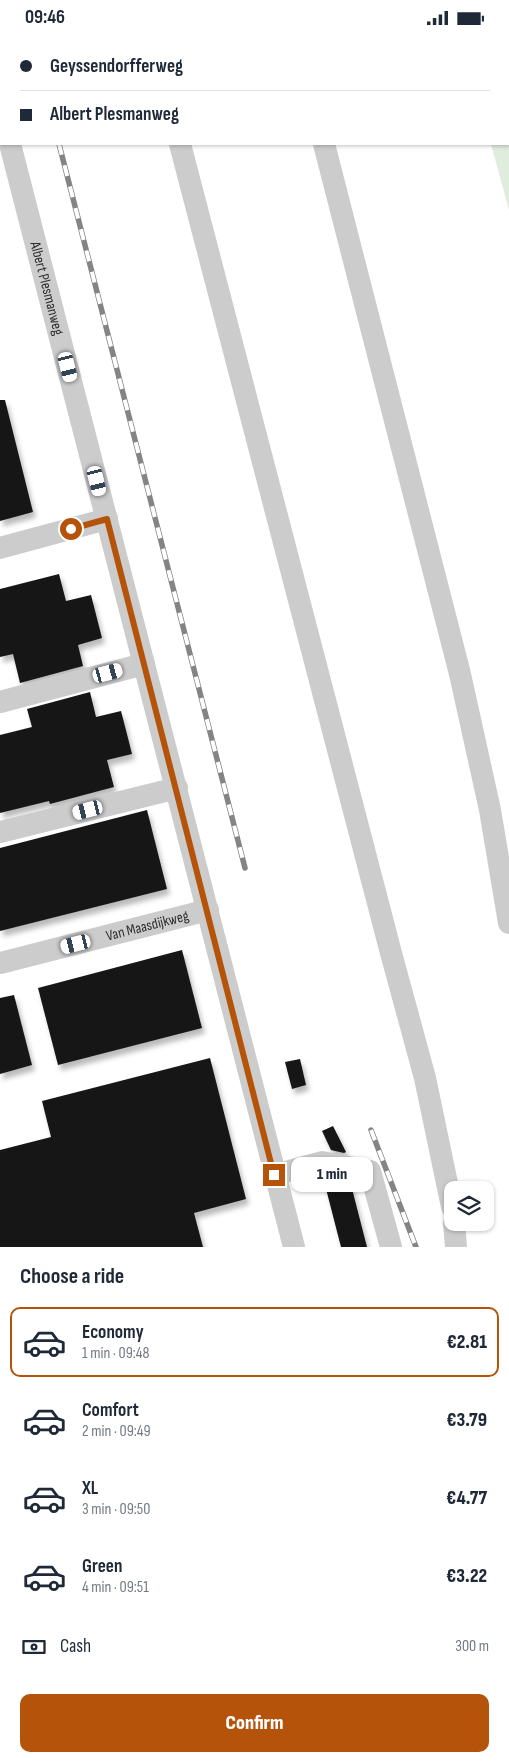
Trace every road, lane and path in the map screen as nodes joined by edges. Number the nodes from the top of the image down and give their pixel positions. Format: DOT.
graph roads {
  1 [pos="10,145"];
  2 [pos="180,145"];
  3 [pos="324,145"];
  4 [pos="107,519"];
  5 [pos="0,548"];
  6 [pos="144,663"];
  7 [pos="0,702"];
  8 [pos="176,788"];
  9 [pos="0,832"];
  10 [pos="208,910"];
  11 [pos="509,923"];
  12 [pos="0,963"];
  13 [pos="274,1175"];
  14 [pos="447,1181"];
  15 [pos="455,1231"];
  16 [pos="294,1247"];
  17 [pos="391,1247"];
  18 [pos="456,1247"];
  1 -- 4 [label="street, Albert Plesmanweg"];
  2 -- 14 [label="street"];
  3 -- 11 [label="street"];
  4 -- 5 [label="street"];
  4 -- 6 [label="street, Albert Plesmanweg"];
  6 -- 7 [label="street"];
  6 -- 8 [label="street, Albert Plesmanweg"];
  8 -- 9 [label="street"];
  8 -- 10 [label="street, Albert Plesmanweg"];
  10 -- 12 [label="street, Van Maasdijkweg"];
  10 -- 13 [label="street, Albert Plesmanweg"];
  13 -- 16 [label="street, Albert Plesmanweg"];
  13 -- 17 [label="street"];
  15 -- 18 [label="street"];
}
